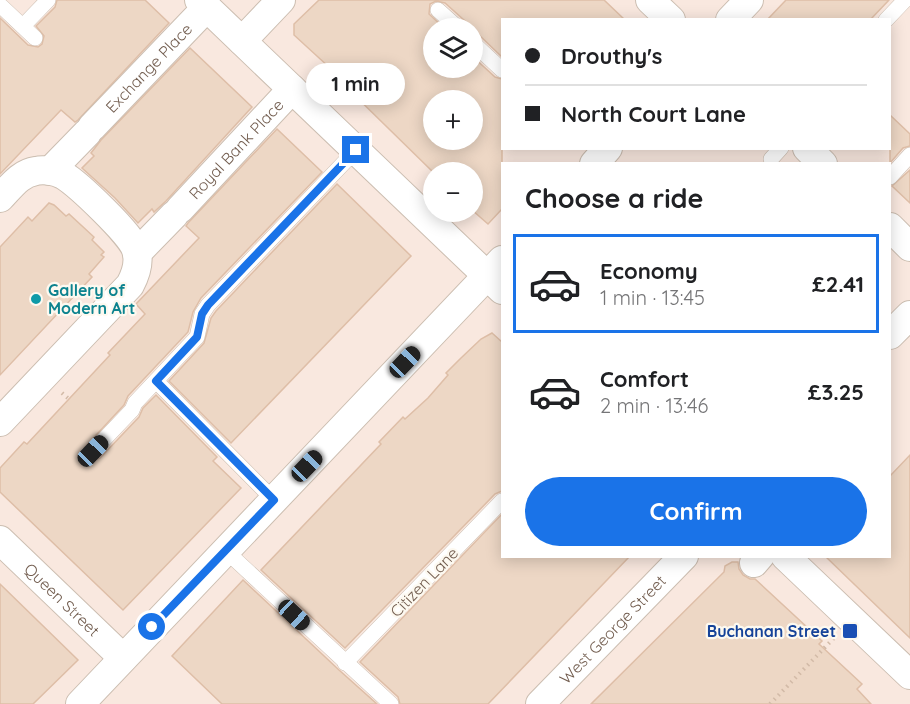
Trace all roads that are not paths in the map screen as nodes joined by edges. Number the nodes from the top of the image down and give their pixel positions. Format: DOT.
graph roads {
  1 [pos="48,0"];
  2 [pos="281,0"];
  3 [pos="650,0"];
  4 [pos="749,0"];
  5 [pos="904,0"];
  6 [pos="203,4"];
  7 [pos="1,6"];
  8 [pos="438,10"];
  9 [pos="447,18"];
  10 [pos="669,18"];
  11 [pos="732,18"];
  12 [pos="888,18"];
  13 [pos="23,27"];
  14 [pos="35,38"];
  15 [pos="242,41"];
  16 [pos="483,52"];
  17 [pos="501,69"];
  18 [pos="292,89"];
  19 [pos="356,150"];
  20 [pos="809,150"];
  21 [pos="910,155"];
  22 [pos="821,162"];
  23 [pos="50,171"];
  24 [pos="891,176"];
  25 [pos="0,198"];
  26 [pos="891,228"];
  27 [pos="910,246"];
  28 [pos="137,253"];
  29 [pos="497,275"];
  30 [pos="910,315"];
  31 [pos="891,334"];
  32 [pos="156,381"];
  33 [pos="0,423"];
  34 [pos="93,451"];
  35 [pos="274,500"];
  36 [pos="501,502"];
  37 [pos="0,540"];
  38 [pos="225,551"];
  39 [pos="682,558"];
  40 [pos="787,558"];
  41 [pos="123,658"];
  42 [pos="345,663"];
  43 [pos="910,675"];
  44 [pos="550,700"];
  45 [pos="80,704"];
  46 [pos="391,704"];
  1 -- 13 [label="lane"];
  2 -- 15 [label="street"];
  3 -- 10 [label="street"];
  4 -- 11 [label="street"];
  5 -- 12 [label="lane"];
  6 -- 15 [label="street"];
  6 -- 23 [label="street, Exchange Place"];
  7 -- 13 [label="lane"];
  8 -- 9 [label="lane"];
  13 -- 14 [label="lane"];
  15 -- 18 [label="street"];
  16 -- 17 [label="lane"];
  18 -- 19 [label="street"];
  18 -- 28 [label="street, Royal Bank Place"];
  19 -- 29 [label="street"];
  19 -- 32 [label="lane"];
  20 -- 22 [label="street"];
  21 -- 24 [label="lane"];
  23 -- 25 [label="street"];
  23 -- 28 [label="street"];
  26 -- 27 [label="street"];
  28 -- 33 [label="street"];
  29 -- 35 [label="street"];
  30 -- 31 [label="street"];
  32 -- 34 [label="lane"];
  32 -- 35 [label="lane"];
  35 -- 38 [label="street"];
  36 -- 42 [label="lane, Citizen Lane"];
  37 -- 41 [label="street, Queen Street"];
  38 -- 41 [label="street"];
  38 -- 42 [label="lane"];
  39 -- 44 [label="street, West George Street"];
  40 -- 43 [label="street"];
  41 -- 45 [label="street"];
  42 -- 46 [label="lane"];
}
